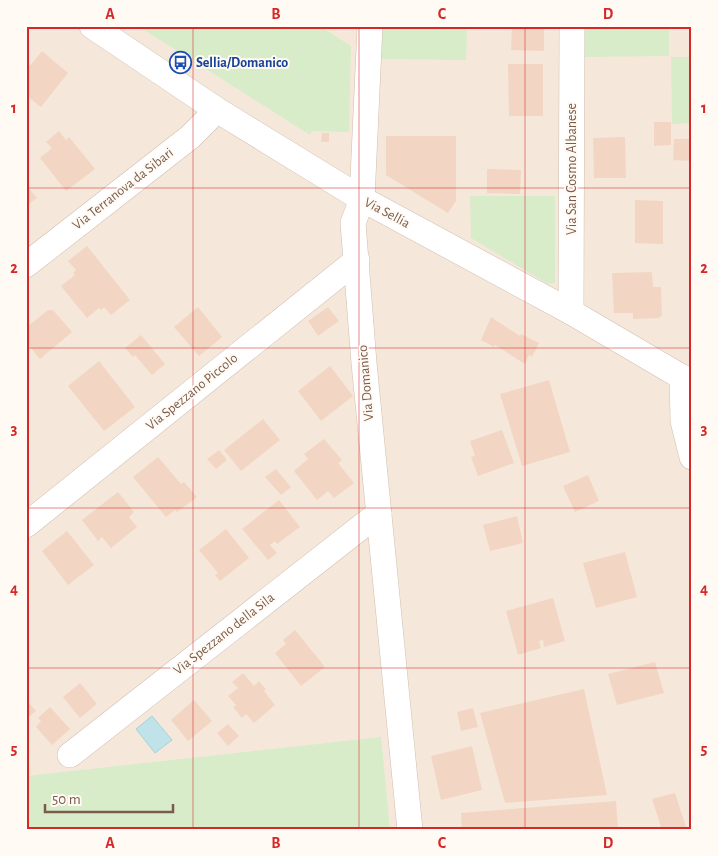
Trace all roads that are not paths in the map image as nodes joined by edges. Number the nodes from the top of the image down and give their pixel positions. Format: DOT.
graph roads {
  1 [pos="92,26"];
  2 [pos="370,26"];
  3 [pos="572,26"];
  4 [pos="217,110"];
  5 [pos="362,199"];
  6 [pos="357,260"];
  7 [pos="26,265"];
  8 [pos="571,312"];
  9 [pos="687,380"];
  10 [pos="692,457"];
  11 [pos="379,513"];
  12 [pos="26,525"];
  13 [pos="70,755"];
  14 [pos="410,830"];
  1 -- 4 [label="street, Via Sellia"];
  2 -- 5 [label="street, Via Domanico"];
  3 -- 8 [label="street, Via San Cosmo Albanese"];
  4 -- 5 [label="street, Via Sellia"];
  4 -- 7 [label="street, Via Terranova da Sibari"];
  5 -- 6 [label="street, Via Domanico"];
  5 -- 8 [label="street, Via Sellia"];
  6 -- 11 [label="street, Via Domanico"];
  6 -- 12 [label="street, Via Spezzano Piccolo"];
  8 -- 9 [label="street, Via Sellia"];
  9 -- 10 [label="street"];
  11 -- 13 [label="street, Via Spezzano della Sila"];
  11 -- 14 [label="street, Via Domanico"];
}
